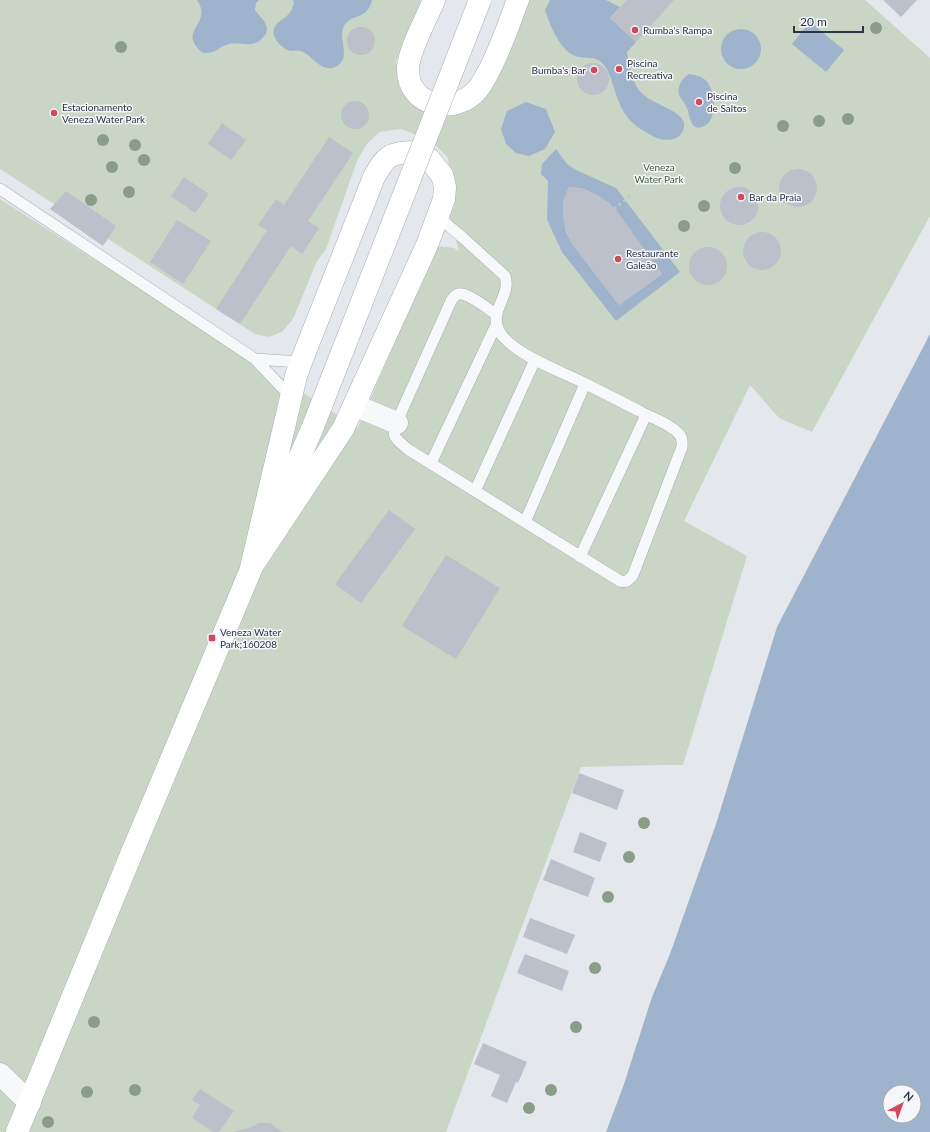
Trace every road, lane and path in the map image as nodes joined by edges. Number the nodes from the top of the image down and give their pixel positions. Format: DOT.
graph roads {
  1 [pos="434,0"];
  2 [pos="480,0"];
  3 [pos="518,0"];
  4 [pos="0,189"];
  5 [pos="631,195"];
  6 [pos="614,209"];
  7 [pos="438,217"];
  8 [pos="496,319"];
  9 [pos="255,359"];
  10 [pos="535,360"];
  11 [pos="301,362"];
  12 [pos="585,384"];
  13 [pos="291,397"];
  14 [pos="354,405"];
  15 [pos="646,415"];
  16 [pos="397,423"];
  17 [pos="431,463"];
  18 [pos="475,491"];
  19 [pos="524,522"];
  20 [pos="580,557"];
  21 [pos="251,568"];
  22 [pos="0,1074"];
  23 [pos="30,1103"];
  24 [pos="18,1132"];
  1 -- 3 [label="main road"];
  2 -- 21 [label="main road, bridge"];
  4 -- 9 [label="lane"];
  5 -- 6 [label="path"];
  7 -- 8 [label="lane"];
  7 -- 11 [label="main road"];
  7 -- 14 [label="main road"];
  8 -- 10 [label="lane"];
  8 -- 16 [label="lane"];
  8 -- 17 [label="lane"];
  9 -- 11 [label="lane"];
  9 -- 13 [label="lane"];
  10 -- 12 [label="lane"];
  10 -- 18 [label="lane"];
  11 -- 13 [label="main road"];
  12 -- 15 [label="lane"];
  12 -- 19 [label="lane"];
  13 -- 21 [label="main road"];
  14 -- 16 [label="street"];
  14 -- 21 [label="main road"];
  15 -- 20 [label="lane"];
  15 -- 20 [label="lane"];
  16 -- 17 [label="lane"];
  17 -- 18 [label="lane"];
  18 -- 19 [label="lane"];
  19 -- 20 [label="lane"];
  21 -- 23 [label="main road"];
  22 -- 23 [label="street"];
  23 -- 24 [label="main road"];
}
